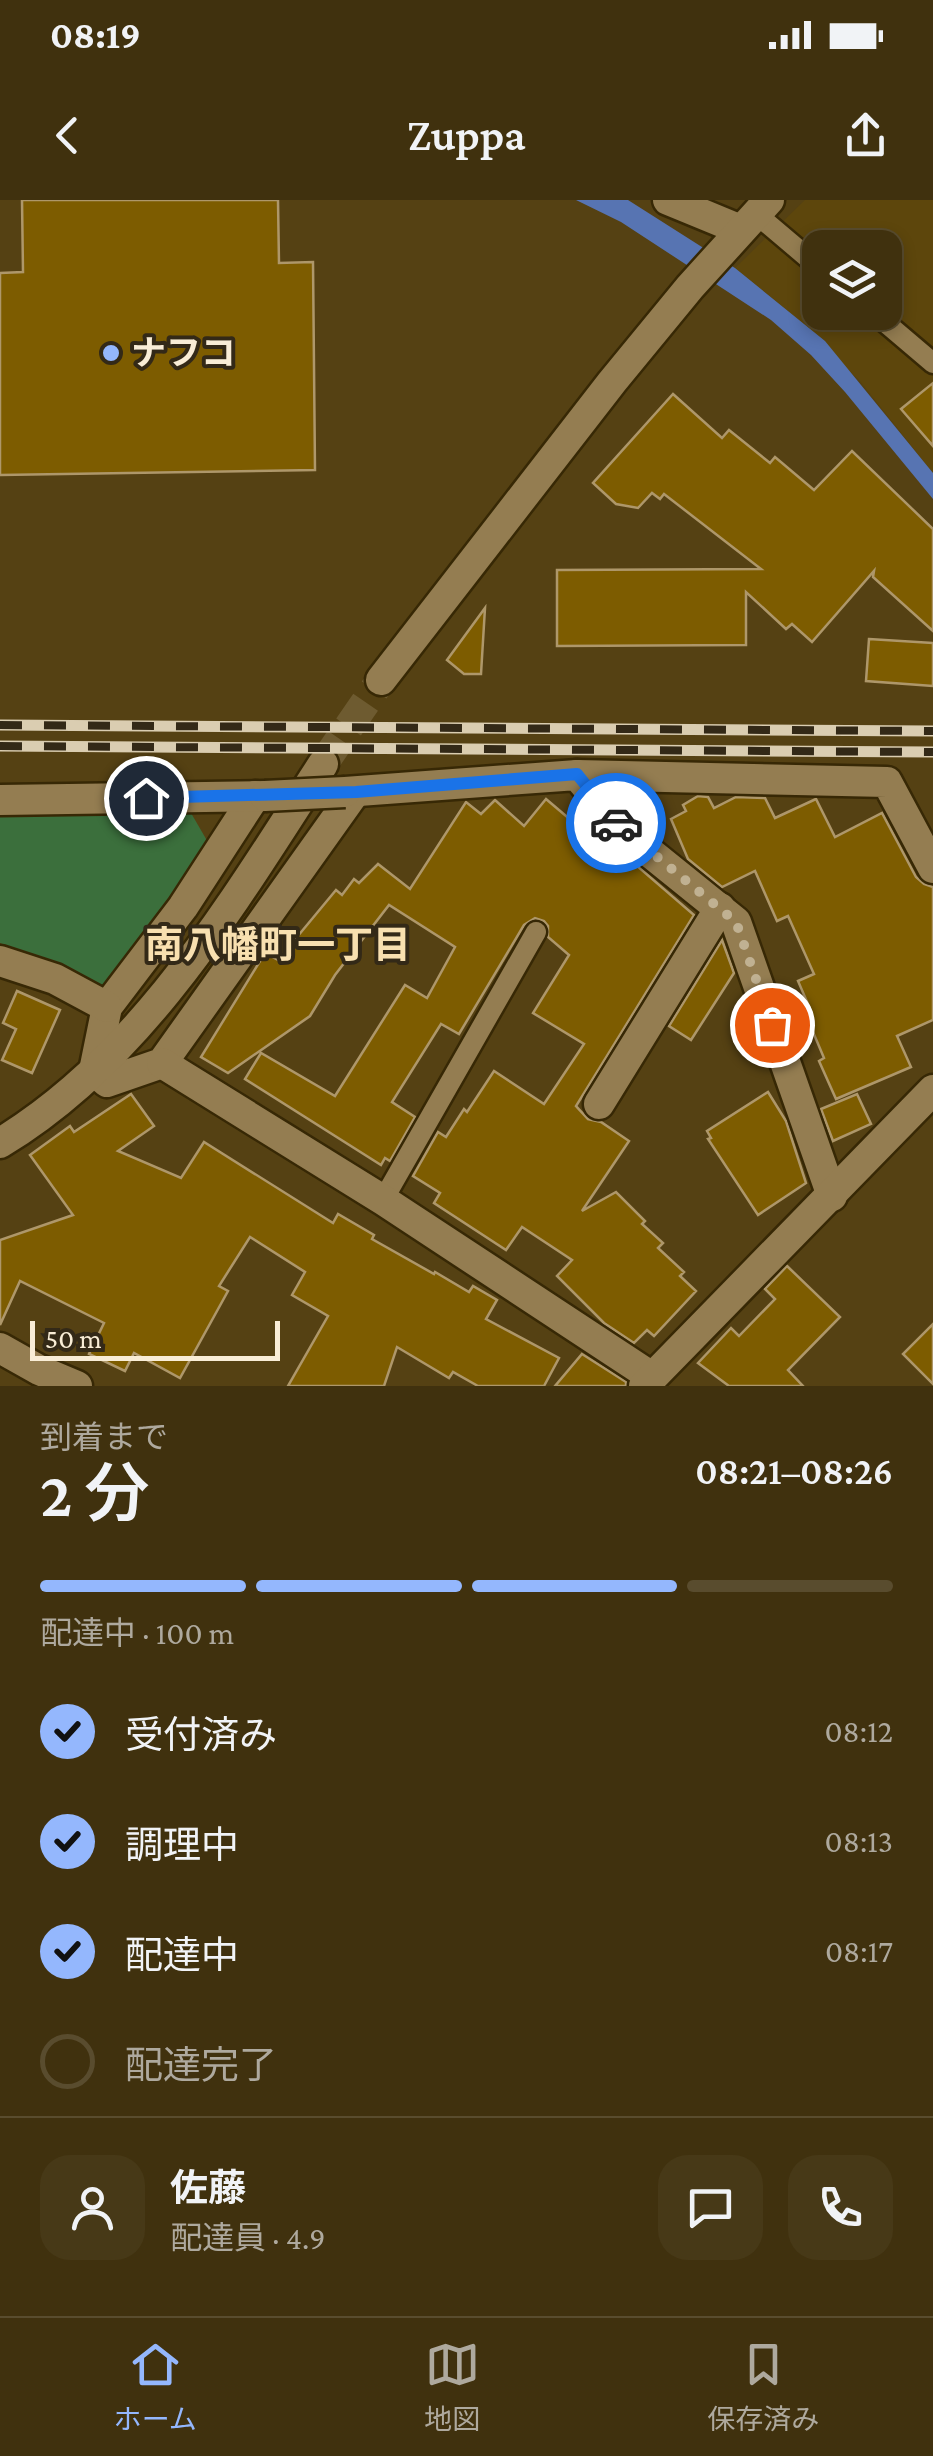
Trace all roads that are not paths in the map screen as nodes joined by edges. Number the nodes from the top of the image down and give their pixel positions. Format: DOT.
graph roads {
  1 [pos="668,200"];
  2 [pos="755,214"];
  3 [pos="802,253"];
  4 [pos="894,330"];
  5 [pos="933,363"];
  6 [pos="381,680"];
  7 [pos="323,764"];
  8 [pos="577,774"];
  9 [pos="350,792"];
  10 [pos="260,796"];
  11 [pos="0,800"];
  12 [pos="933,868"];
  13 [pos="720,908"];
  14 [pos="536,932"];
  15 [pos="0,961"];
  16 [pos="107,1007"];
  17 [pos="162,1063"];
  18 [pos="94,1071"];
  19 [pos="933,1090"];
  20 [pos="598,1104"];
  21 [pos="0,1144"];
  22 [pos="832,1196"];
  23 [pos="383,1200"];
  24 [pos="0,1348"];
  25 [pos="648,1382"];
  26 [pos="77,1386"];
  1 -- 2 [label="street"];
  2 -- 3 [label="lane"];
  2 -- 6 [label="street"];
  4 -- 5 [label="lane"];
  7 -- 18 [label="street"];
  8 -- 9 [label="street"];
  8 -- 12 [label="street"];
  8 -- 13 [label="street"];
  9 -- 10 [label="street, bridge"];
  9 -- 17 [label="street"];
  10 -- 11 [label="street"];
  10 -- 16 [label="street"];
  13 -- 20 [label="street"];
  13 -- 22 [label="street"];
  14 -- 23 [label="lane"];
  15 -- 16 [label="street"];
  16 -- 18 [label="street"];
  17 -- 18 [label="street"];
  17 -- 23 [label="street"];
  18 -- 21 [label="street"];
  19 -- 22 [label="street"];
  22 -- 25 [label="street"];
  23 -- 25 [label="street"];
  24 -- 26 [label="street"];
}
